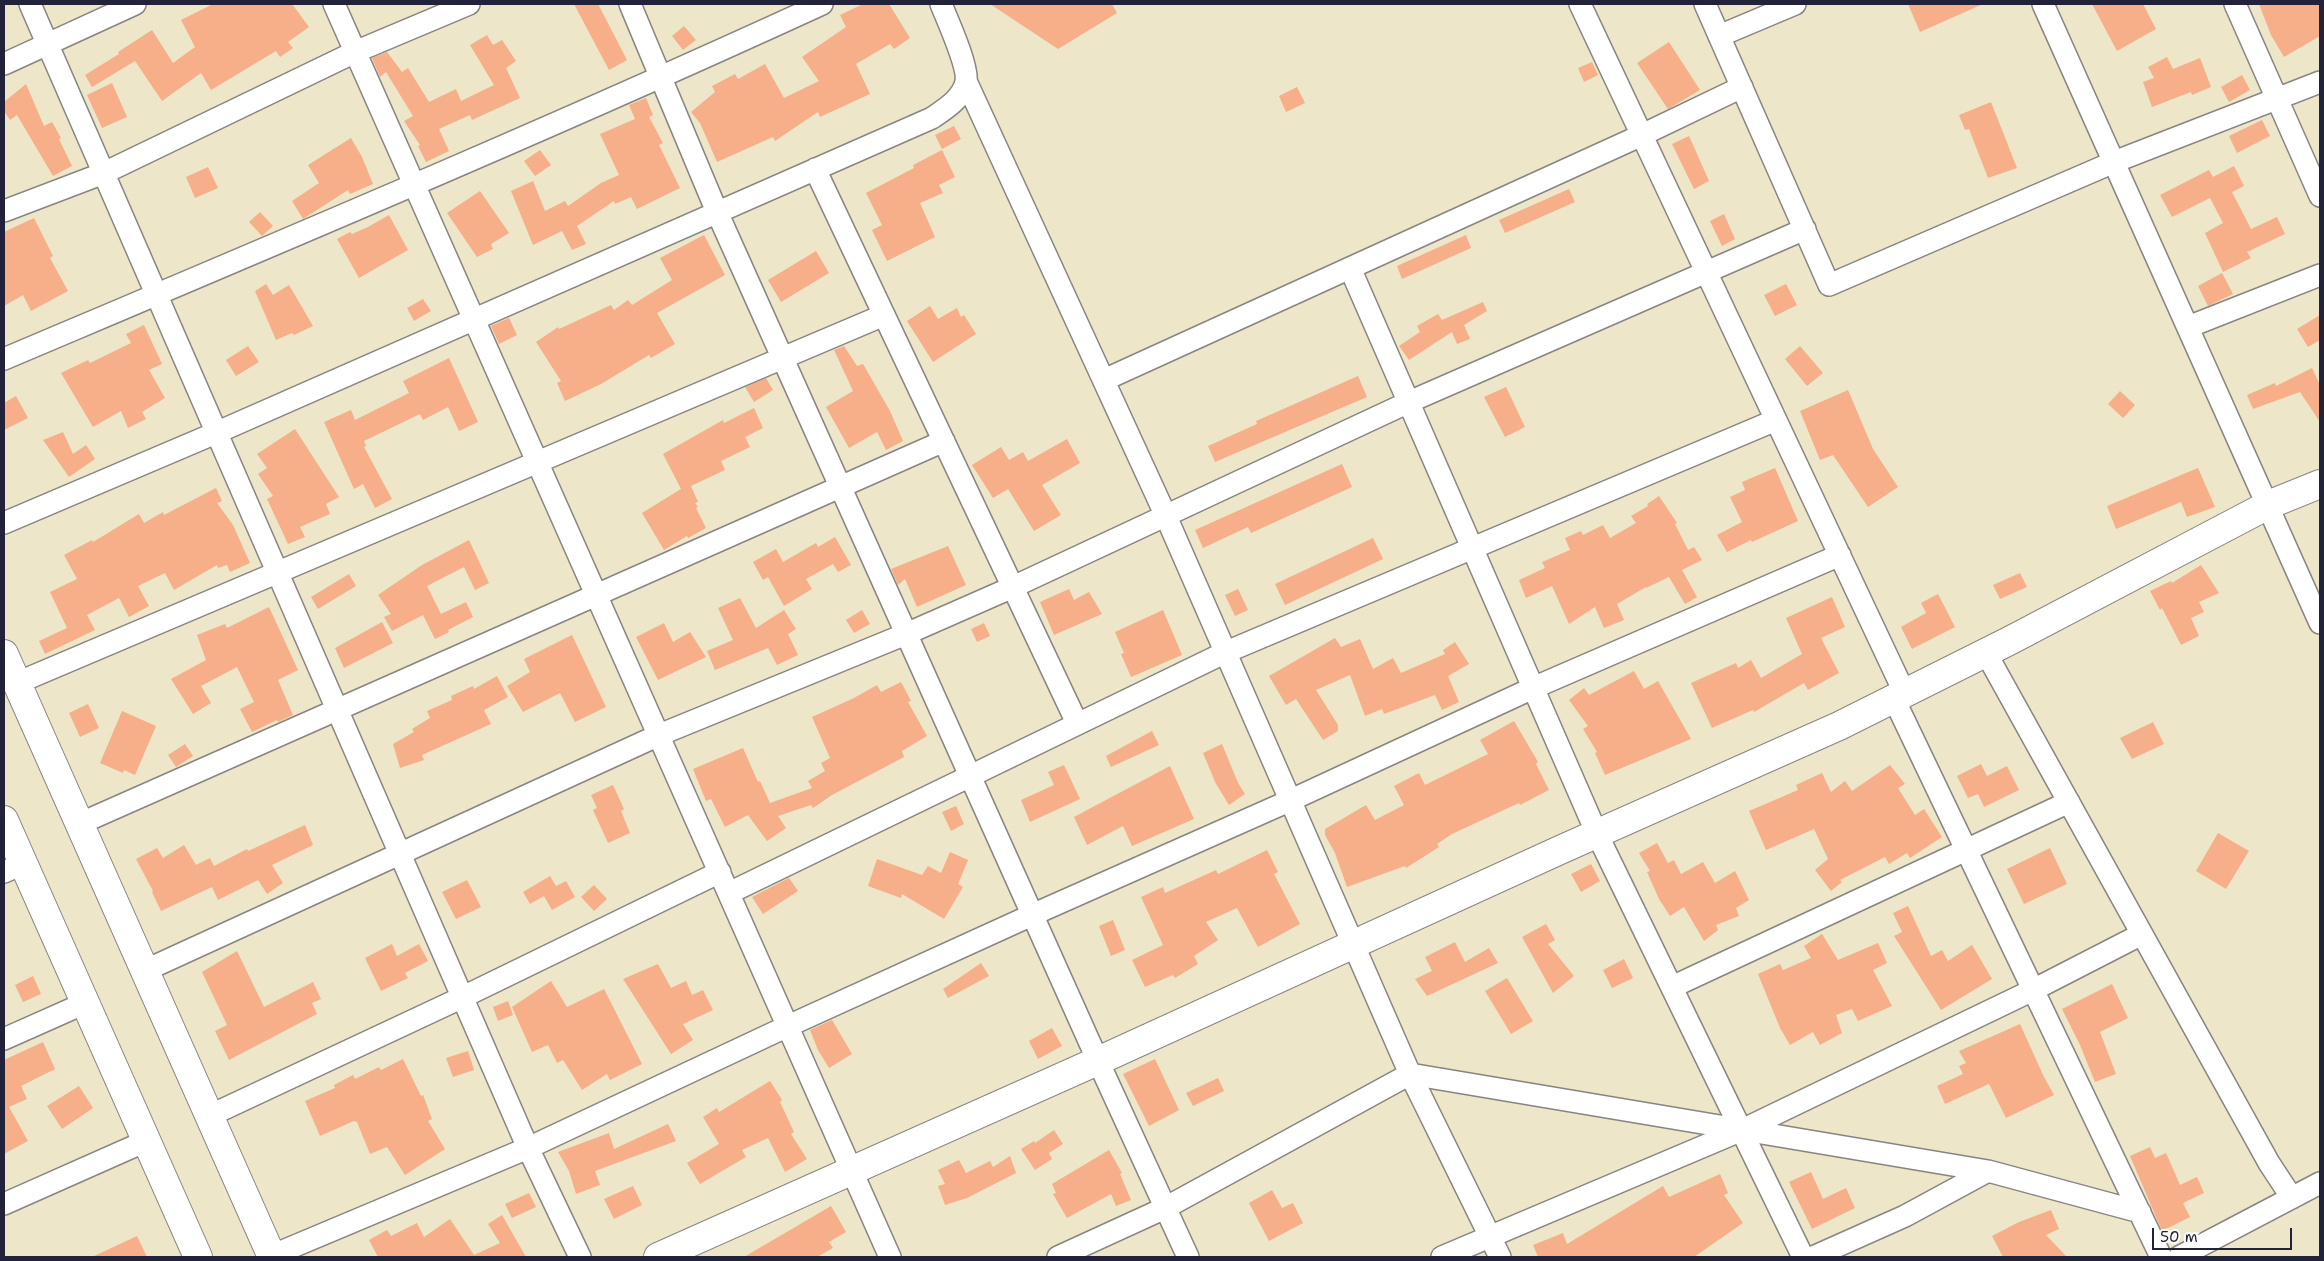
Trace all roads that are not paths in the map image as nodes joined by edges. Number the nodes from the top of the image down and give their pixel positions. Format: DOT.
graph roads {
  1 [pos="30,4"];
  2 [pos="135,4"];
  3 [pos="334,4"];
  4 [pos="469,4"];
  5 [pos="630,4"];
  6 [pos="822,4"];
  7 [pos="941,4"];
  8 [pos="1580,4"];
  9 [pos="1705,4"];
  10 [pos="1794,4"];
  11 [pos="2043,4"];
  12 [pos="2235,4"];
  13 [pos="1719,36"];
  14 [pos="48,45"];
  15 [pos="355,52"];
  16 [pos="4,64"];
  17 [pos="661,78"];
  18 [pos="966,81"];
  19 [pos="2320,82"];
  20 [pos="1742,87"];
  21 [pos="2277,99"];
  22 [pos="1642,135"];
  23 [pos="2114,162"];
  24 [pos="815,169"];
  25 [pos="104,173"];
  26 [pos="414,185"];
  27 [pos="2320,196"];
  28 [pos="4,211"];
  29 [pos="717,212"];
  30 [pos="1805,229"];
  31 [pos="1350,268"];
  32 [pos="1706,272"];
  33 [pos="2320,275"];
  34 [pos="157,294"];
  35 [pos="884,314"];
  36 [pos="474,319"];
  37 [pos="2188,327"];
  38 [pos="782,357"];
  39 [pos="4,358"];
  40 [pos="1104,380"];
  41 [pos="1409,402"];
  42 [pos="1776,420"];
  43 [pos="218,432"];
  44 [pos="944,441"];
  45 [pos="537,462"];
  46 [pos="2320,484"];
  47 [pos="840,487"];
  48 [pos="2268,505"];
  49 [pos="1165,514"];
  50 [pos="4,523"];
  51 [pos="1472,548"];
  52 [pos="1840,556"];
  53 [pos="278,572"];
  54 [pos="1012,587"];
  55 [pos="596,595"];
  56 [pos="2320,623"];
  57 [pos="906,634"];
  58 [pos="1224,652"];
  59 [pos="1986,653"];
  60 [pos="4,654"];
  61 [pos="17,683"];
  62 [pos="1533,688"];
  63 [pos="1899,696"];
  64 [pos="338,709"];
  65 [pos="1077,723"];
  66 [pos="659,736"];
  67 [pos="970,775"];
  68 [pos="1289,801"];
  69 [pos="2068,802"];
  70 [pos="4,820"];
  71 [pos="79,824"];
  72 [pos="1597,834"];
  73 [pos="1966,851"];
  74 [pos="401,854"];
  75 [pos="13,868"];
  76 [pos="720,872"];
  77 [pos="729,893"];
  78 [pos="1032,915"];
  79 [pos="2142,934"];
  80 [pos="1352,945"];
  81 [pos="144,971"];
  82 [pos="1672,987"];
  83 [pos="2033,990"];
  84 [pos="463,997"];
  85 [pos="85,1003"];
  86 [pos="788,1026"];
  87 [pos="4,1039"];
  88 [pos="1098,1062"];
  89 [pos="1410,1074"];
  90 [pos="209,1116"];
  91 [pos="1742,1130"];
  92 [pos="146,1141"];
  93 [pos="528,1148"];
  94 [pos="1988,1170"];
  95 [pos="853,1171"];
  96 [pos="2320,1183"];
  97 [pos="2292,1198"];
  98 [pos="4,1204"];
  99 [pos="1165,1208"];
  100 [pos="2140,1212"];
  101 [pos="1490,1236"];
  102 [pos="272,1256"];
  103 [pos="198,1257"];
  104 [pos="580,1257"];
  105 [pos="658,1257"];
  106 [pos="890,1257"];
  107 [pos="1058,1257"];
  108 [pos="1188,1257"];
  109 [pos="1442,1257"];
  110 [pos="1500,1257"];
  111 [pos="1803,1257"];
  112 [pos="1813,1257"];
  113 [pos="2161,1257"];
  114 [pos="2179,1257"];
  1 -- 14 [label="street"];
  2 -- 14 [label="street"];
  3 -- 15 [label="street"];
  4 -- 15 [label="street"];
  5 -- 17 [label="street"];
  6 -- 17 [label="street"];
  7 -- 18 [label="street"];
  8 -- 22 [label="street"];
  9 -- 13 [label="street"];
  10 -- 13 [label="street"];
  11 -- 23 [label="street"];
  12 -- 21 [label="street"];
  13 -- 20 [label="street"];
  14 -- 16 [label="street"];
  14 -- 25 [label="street"];
  15 -- 25 [label="street"];
  15 -- 26 [label="street"];
  17 -- 26 [label="street"];
  17 -- 29 [label="street"];
  18 -- 24 [label="street"];
  18 -- 40 [label="street"];
  19 -- 21 [label="street"];
  20 -- 22 [label="street"];
  20 -- 30 [label="street"];
  21 -- 23 [label="street"];
  21 -- 27 [label="street"];
  22 -- 31 [label="street"];
  22 -- 32 [label="street"];
  23 -- 30 [label="street"];
  23 -- 37 [label="street"];
  24 -- 29 [label="street"];
  24 -- 35 [label="street"];
  25 -- 28 [label="street"];
  25 -- 34 [label="street"];
  26 -- 34 [label="street"];
  26 -- 36 [label="street"];
  29 -- 36 [label="street"];
  29 -- 38 [label="street"];
  30 -- 32 [label="street"];
  31 -- 40 [label="street"];
  31 -- 41 [label="street"];
  32 -- 41 [label="street"];
  32 -- 42 [label="street"];
  33 -- 37 [label="street"];
  34 -- 39 [label="street"];
  34 -- 43 [label="street"];
  35 -- 38 [label="street"];
  35 -- 44 [label="street"];
  36 -- 43 [label="street"];
  36 -- 45 [label="street"];
  37 -- 48 [label="street"];
  38 -- 45 [label="street"];
  38 -- 47 [label="street"];
  40 -- 49 [label="street"];
  41 -- 49 [label="street"];
  41 -- 51 [label="street"];
  42 -- 51 [label="street"];
  42 -- 52 [label="street"];
  43 -- 50 [label="street"];
  43 -- 53 [label="street"];
  44 -- 47 [label="street"];
  44 -- 54 [label="street"];
  45 -- 53 [label="street"];
  45 -- 55 [label="street"];
  46 -- 48 [label="street"];
  47 -- 55 [label="street"];
  47 -- 57 [label="street"];
  48 -- 56 [label="street"];
  48 -- 59 [label="street"];
  49 -- 54 [label="street"];
  49 -- 58 [label="street"];
  51 -- 58 [label="street"];
  51 -- 62 [label="street"];
  52 -- 62 [label="street"];
  52 -- 63 [label="street"];
  53 -- 61 [label="street"];
  53 -- 64 [label="street"];
  54 -- 57 [label="street"];
  54 -- 65 [label="street"];
  55 -- 64 [label="street"];
  55 -- 66 [label="street"];
  57 -- 66 [label="street"];
  57 -- 67 [label="street"];
  58 -- 65 [label="street"];
  58 -- 68 [label="street"];
  59 -- 63 [label="street"];
  59 -- 69 [label="street"];
  60 -- 61 [label="street"];
  61 -- 71 [label="street"];
  62 -- 68 [label="street"];
  62 -- 72 [label="street"];
  63 -- 72 [label="street"];
  63 -- 73 [label="street"];
  64 -- 71 [label="street"];
  64 -- 74 [label="street"];
  65 -- 67 [label="street"];
  66 -- 74 [label="street"];
  66 -- 76 [label="street"];
  67 -- 77 [label="street"];
  67 -- 78 [label="street"];
  68 -- 78 [label="street"];
  68 -- 80 [label="street"];
  69 -- 73 [label="street"];
  69 -- 79 [label="street"];
  70 -- 75 [label="street"];
  71 -- 81 [label="street"];
  72 -- 80 [label="street"];
  72 -- 82 [label="street"];
  73 -- 82 [label="street"];
  73 -- 83 [label="street"];
  74 -- 81 [label="street"];
  74 -- 84 [label="street"];
  75 -- 85 [label="street"];
  76 -- 77 [label="street"];
  76 -- 84 [label="street"];
  77 -- 86 [label="street"];
  78 -- 86 [label="street"];
  78 -- 88 [label="street"];
  79 -- 83 [label="street"];
  79 -- 97 [label="street"];
  80 -- 88 [label="street"];
  80 -- 89 [label="street"];
  81 -- 90 [label="street"];
  82 -- 91 [label="street"];
  83 -- 91 [label="street"];
  83 -- 100 [label="street"];
  84 -- 90 [label="street"];
  84 -- 93 [label="street"];
  85 -- 87 [label="street"];
  85 -- 92 [label="street"];
  86 -- 93 [label="street"];
  86 -- 95 [label="street"];
  88 -- 95 [label="street"];
  88 -- 99 [label="street"];
  89 -- 91 [label="street"];
  89 -- 99 [label="street"];
  89 -- 101 [label="street"];
  90 -- 102 [label="street"];
  91 -- 94 [label="street"];
  91 -- 101 [label="street"];
  91 -- 111 [label="street"];
  92 -- 98 [label="street"];
  92 -- 103 [label="street"];
  93 -- 102 [label="street"];
  93 -- 104 [label="street"];
  94 -- 100 [label="street"];
  94 -- 112 [label="street"];
  95 -- 105 [label="street"];
  95 -- 106 [label="street"];
  96 -- 97 [label="street"];
  97 -- 114 [label="street"];
  99 -- 107 [label="street"];
  99 -- 108 [label="street"];
  100 -- 113 [label="street"];
  101 -- 109 [label="street"];
  101 -- 110 [label="street"];
}
